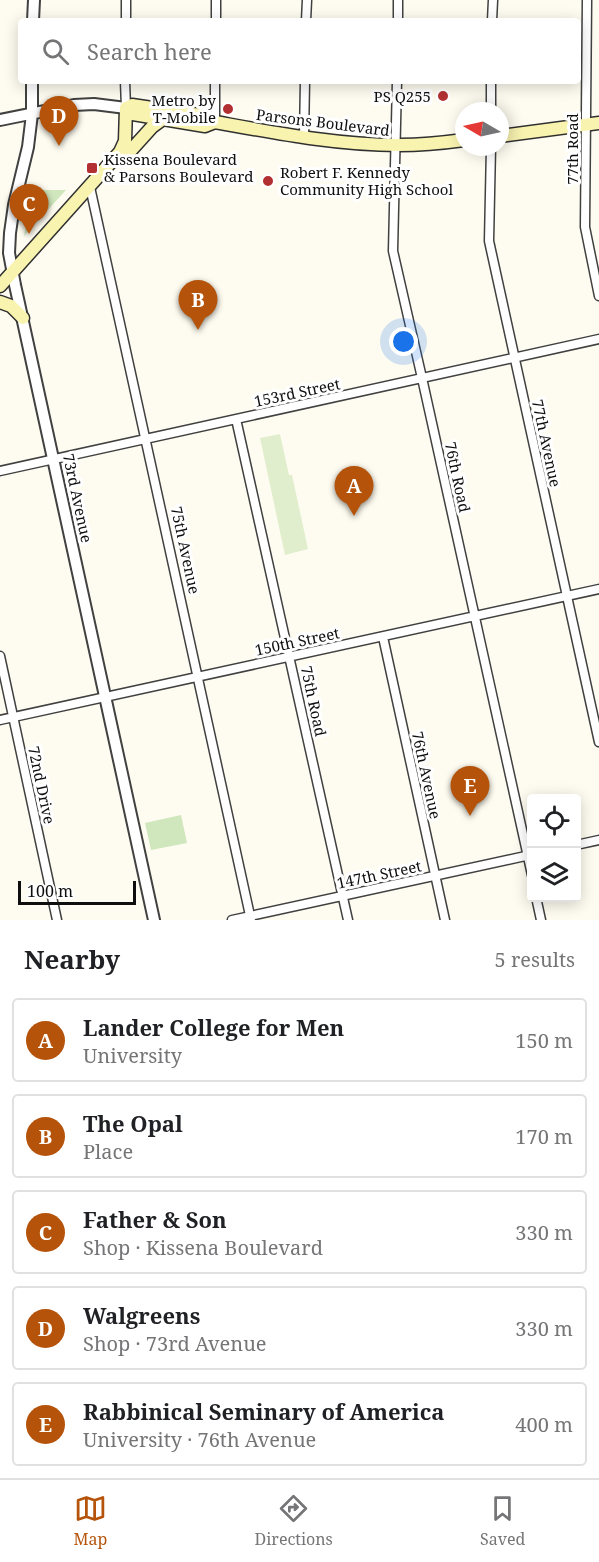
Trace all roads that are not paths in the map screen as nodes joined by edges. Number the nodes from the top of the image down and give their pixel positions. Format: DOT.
graph roads {
  1 [pos="34,0"];
  2 [pos="126,0"];
  3 [pos="216,0"];
  4 [pos="307,0"];
  5 [pos="398,0"];
  6 [pos="493,0"];
  7 [pos="587,0"];
  8 [pos="33,18"];
  9 [pos="126,18"];
  10 [pos="216,18"];
  11 [pos="306,18"];
  12 [pos="398,18"];
  13 [pos="492,18"];
  14 [pos="32,84"];
  15 [pos="125,84"];
  16 [pos="215,84"];
  17 [pos="305,84"];
  18 [pos="397,84"];
  19 [pos="492,84"];
  20 [pos="491,102"];
  21 [pos="126,108"];
  22 [pos="32,114"];
  23 [pos="163,119"];
  24 [pos="0,120"];
  25 [pos="215,122"];
  26 [pos="599,123"];
  27 [pos="585,124"];
  28 [pos="509,135"];
  29 [pos="304,137"];
  30 [pos="455,141"];
  31 [pos="396,145"];
  32 [pos="491,156"];
  33 [pos="112,161"];
  34 [pos="90,187"];
  35 [pos="12,272"];
  36 [pos="0,286"];
  37 [pos="599,296"];
  38 [pos="0,302"];
  39 [pos="23,318"];
  40 [pos="599,339"];
  41 [pos="515,358"];
  42 [pos="422,378"];
  43 [pos="237,419"];
  44 [pos="146,439"];
  45 [pos="54,459"];
  46 [pos="0,471"];
  47 [pos="599,589"];
  48 [pos="567,596"];
  49 [pos="474,616"];
  50 [pos="383,637"];
  51 [pos="0,656"];
  52 [pos="290,657"];
  53 [pos="198,676"];
  54 [pos="106,697"];
  55 [pos="13,717"];
  56 [pos="0,720"];
  57 [pos="599,742"];
  58 [pos="599,840"];
  59 [pos="581,843"];
  60 [pos="527,848"];
  61 [pos="527,855"];
  62 [pos="435,876"];
  63 [pos="343,896"];
  64 [pos="537,902"];
  65 [pos="251,918"];
  66 [pos="57,920"];
  67 [pos="154,920"];
  68 [pos="232,920"];
  69 [pos="348,920"];
  70 [pos="445,920"];
  71 [pos="541,920"];
  1 -- 8 [label="street"];
  2 -- 9 [label="street"];
  3 -- 10 [label="street"];
  4 -- 11 [label="street"];
  5 -- 12 [label="street"];
  6 -- 13 [label="street"];
  7 -- 27 [label="street, 77th Road"];
  14 -- 22 [label="street, 73rd Avenue"];
  15 -- 21 [label="street"];
  16 -- 25 [label="street"];
  17 -- 29 [label="street"];
  18 -- 31 [label="street, 76th Road"];
  19 -- 20 [label="street"];
  21 -- 22 [label="street, Parsons Boulevard"];
  21 -- 23 [label="main road, Parsons Boulevard"];
  21 -- 25 [label="main road, Parsons Boulevard"];
  21 -- 33 [label="main road"];
  22 -- 24 [label="street, Parsons Boulevard"];
  22 -- 35 [label="street, 73rd Avenue"];
  23 -- 25 [label="main road, Parsons Boulevard"];
  23 -- 33 [label="main road"];
  25 -- 29 [label="main road, Parsons Boulevard"];
  26 -- 27 [label="main road"];
  27 -- 28 [label="main road"];
  27 -- 37 [label="street, 77th Road"];
  29 -- 31 [label="main road, Parsons Boulevard"];
  30 -- 31 [label="main road, Parsons Boulevard"];
  31 -- 42 [label="street, 76th Road"];
  32 -- 41 [label="street, 77th Avenue"];
  33 -- 34 [label="main road"];
  34 -- 35 [label="main road"];
  34 -- 44 [label="street, 75th Avenue"];
  35 -- 36 [label="main road"];
  35 -- 39 [label="street, 73rd Avenue"];
  38 -- 39 [label="main road"];
  39 -- 45 [label="street, 73rd Avenue"];
  40 -- 41 [label="street, 153rd Street"];
  41 -- 42 [label="street, 153rd Street"];
  41 -- 48 [label="street, 77th Avenue"];
  42 -- 43 [label="street, 153rd Street"];
  42 -- 49 [label="street, 76th Road"];
  43 -- 44 [label="street, 153rd Street"];
  43 -- 52 [label="street, 75th Road"];
  44 -- 45 [label="street, 153rd Street"];
  44 -- 53 [label="street, 75th Avenue"];
  45 -- 46 [label="street, 153rd Street"];
  45 -- 54 [label="street, 73rd Avenue"];
  47 -- 48 [label="street, 150th Street"];
  48 -- 49 [label="street, 150th Street"];
  48 -- 57 [label="street, 77th Avenue"];
  49 -- 50 [label="street, 150th Street"];
  49 -- 60 [label="street, 76th Road"];
  50 -- 52 [label="street, 150th Street"];
  50 -- 62 [label="street, 76th Avenue"];
  51 -- 55 [label="street, 72nd Drive"];
  52 -- 53 [label="street, 150th Street"];
  52 -- 63 [label="street, 75th Road"];
  53 -- 54 [label="street, 150th Street"];
  53 -- 65 [label="street, 75th Avenue"];
  54 -- 55 [label="street, 150th Street"];
  54 -- 67 [label="street, 73rd Avenue"];
  55 -- 56 [label="street, 150th Street"];
  55 -- 66 [label="street, 72nd Drive"];
  58 -- 59 [label="street"];
  61 -- 62 [label="street, 147th Street"];
  62 -- 63 [label="street, 147th Street"];
  62 -- 70 [label="street, 76th Avenue"];
  63 -- 65 [label="street, 147th Street"];
  63 -- 69 [label="street, 75th Road"];
  64 -- 71 [label="street"];
  65 -- 68 [label="street, 147th Street"];
}
